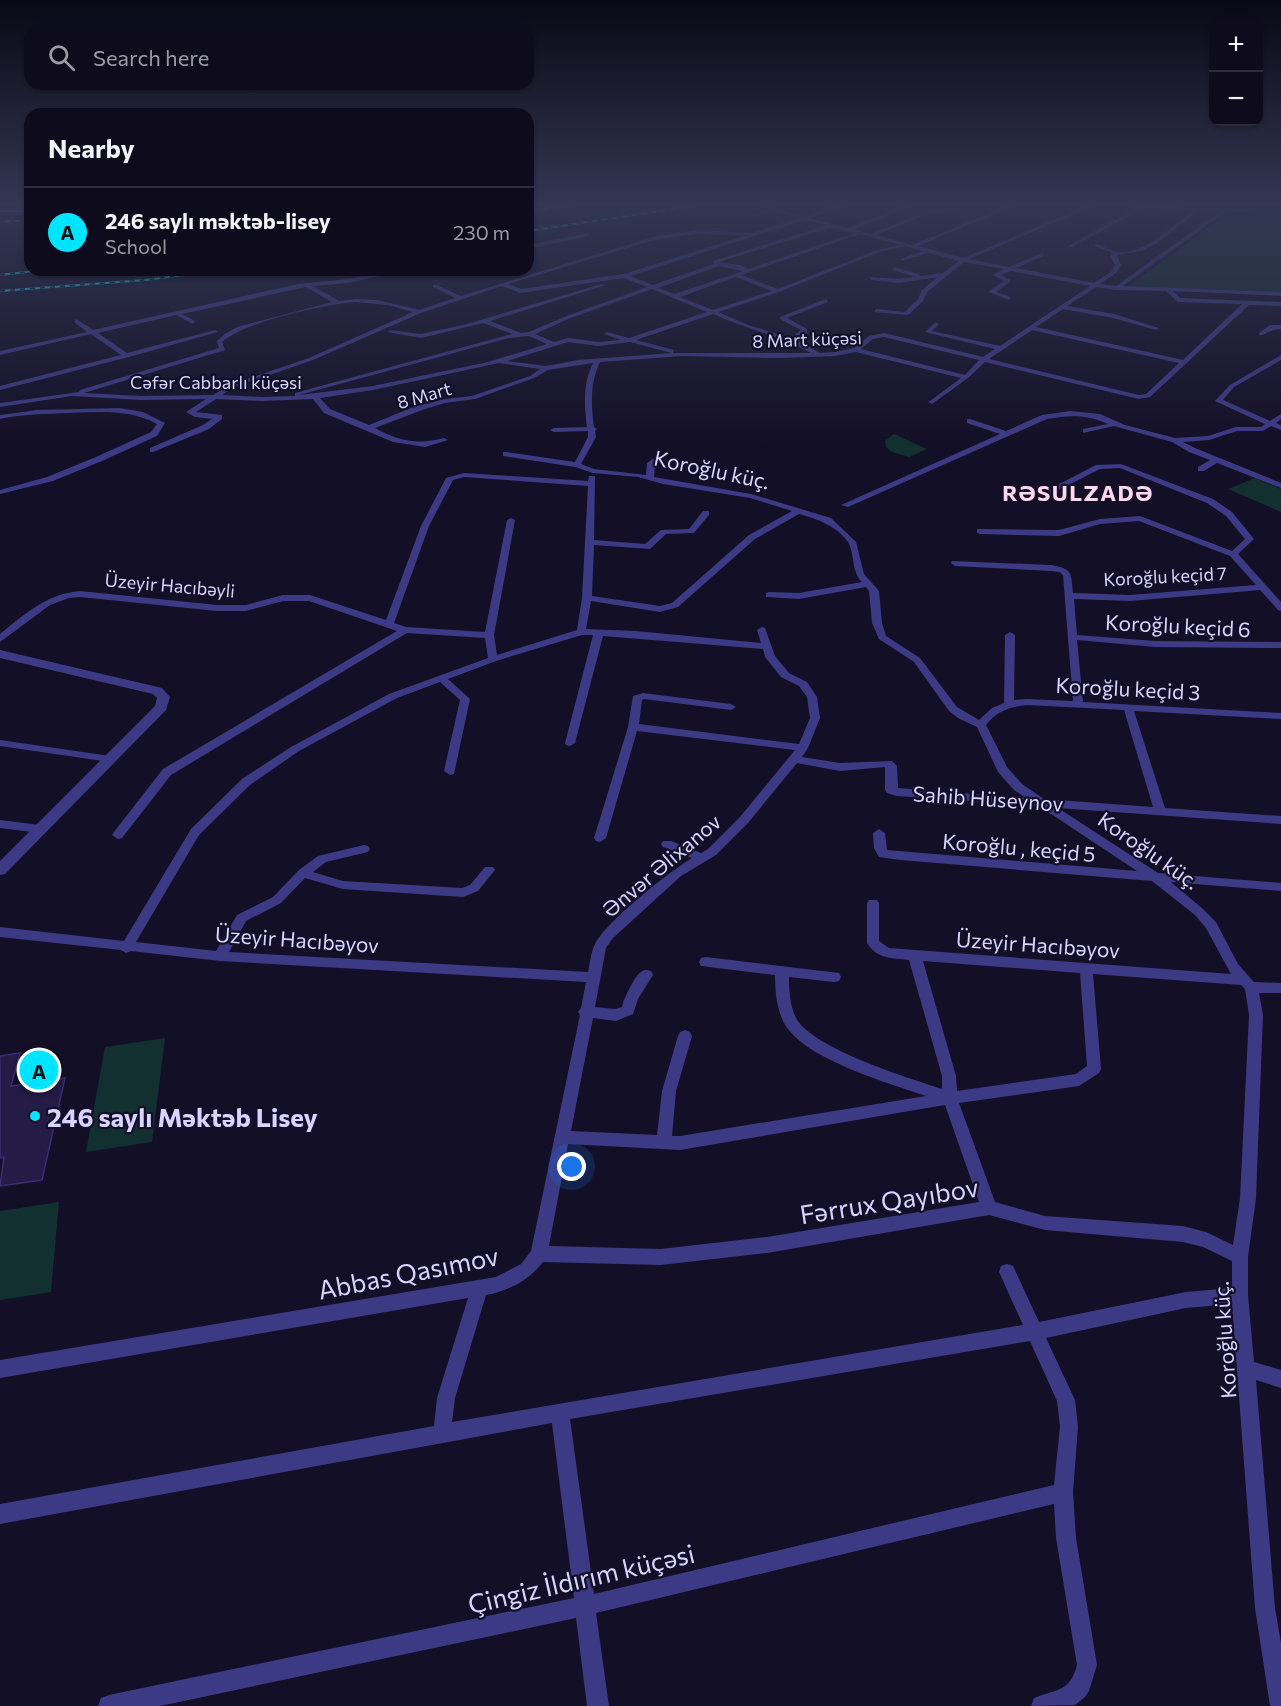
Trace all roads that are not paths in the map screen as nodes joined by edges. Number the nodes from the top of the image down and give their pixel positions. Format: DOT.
graph roads {
  1 [pos="308,286"];
  2 [pos="435,286"];
  3 [pos="497,286"];
  4 [pos="506,286"];
  5 [pos="562,286"];
  6 [pos="600,286"];
  7 [pos="651,286"];
  8 [pos="663,286"];
  9 [pos="708,286"];
  10 [pos="763,286"];
  11 [pos="791,286"];
  12 [pos="930,286"];
  13 [pos="1000,286"];
  14 [pos="1096,286"];
  15 [pos="1101,286"];
  16 [pos="1119,286"];
  17 [pos="657,288"];
  18 [pos="1116,288"];
  19 [pos="1168,290"];
  20 [pos="777,291"];
  21 [pos="1281,294"];
  22 [pos="676,296"];
  23 [pos="460,298"];
  24 [pos="1009,298"];
  25 [pos="826,301"];
  26 [pos="335,303"];
  27 [pos="1247,303"];
  28 [pos="1281,304"];
  29 [pos="1062,307"];
  30 [pos="710,311"];
  31 [pos="876,311"];
  32 [pos="419,312"];
  33 [pos="176,313"];
  34 [pos="76,321"];
  35 [pos="483,321"];
  36 [pos="193,322"];
  37 [pos="936,324"];
  38 [pos="1281,327"];
  39 [pos="1031,328"];
  40 [pos="1156,328"];
  41 [pos="90,332"];
  42 [pos="215,332"];
  43 [pos="390,332"];
  44 [pos="519,334"];
  45 [pos="530,334"];
  46 [pos="607,334"];
  47 [pos="1261,334"];
  48 [pos="792,340"];
  49 [pos="626,341"];
  50 [pos="553,344"];
  51 [pos="1001,348"];
  52 [pos="856,350"];
  53 [pos="0,353"];
  54 [pos="682,354"];
  55 [pos="819,355"];
  56 [pos="127,356"];
  57 [pos="1281,357"];
  58 [pos="984,359"];
  59 [pos="501,361"];
  60 [pos="597,361"];
  61 [pos="1184,362"];
  62 [pos="546,368"];
  63 [pos="966,377"];
  64 [pos="319,386"];
  65 [pos="0,388"];
  66 [pos="72,394"];
  67 [pos="328,394"];
  68 [pos="215,397"];
  69 [pos="315,397"];
  70 [pos="0,398"];
  71 [pos="282,399"];
  72 [pos="20,400"];
  73 [pos="933,402"];
  74 [pos="0,405"];
  75 [pos="22,411"];
  76 [pos="1281,416"];
  77 [pos="0,417"];
  78 [pos="970,421"];
  79 [pos="1115,424"];
  80 [pos="1270,424"];
  81 [pos="369,428"];
  82 [pos="1281,428"];
  83 [pos="593,429"];
  84 [pos="554,430"];
  85 [pos="1086,431"];
  86 [pos="1007,434"];
  87 [pos="444,440"];
  88 [pos="1175,440"];
  89 [pos="153,450"];
  90 [pos="506,454"];
  91 [pos="657,458"];
  92 [pos="1216,460"];
  93 [pos="577,465"];
  94 [pos="1201,469"];
  95 [pos="593,471"];
  96 [pos="650,478"];
  97 [pos="591,484"];
  98 [pos="1281,486"];
  99 [pos="0,492"];
  100 [pos="1040,496"];
  101 [pos="845,505"];
  102 [pos="798,511"];
  103 [pos="706,513"];
  104 [pos="511,520"];
  105 [pos="980,531"];
  106 [pos="590,542"];
  107 [pos="1233,554"];
  108 [pos="955,563"];
  109 [pos="868,585"];
  110 [pos="1263,587"];
  111 [pos="769,596"];
  112 [pos="1069,596"];
  113 [pos="587,598"];
  114 [pos="1281,608"];
  115 [pos="389,625"];
  116 [pos="405,630"];
  117 [pos="762,630"];
  118 [pos="580,632"];
  119 [pos="599,632"];
  120 [pos="1010,634"];
  121 [pos="489,635"];
  122 [pos="1072,637"];
  123 [pos="0,639"];
  124 [pos="1281,645"];
  125 [pos="766,646"];
  126 [pos="0,654"];
  127 [pos="493,659"];
  128 [pos="441,678"];
  129 [pos="1008,703"];
  130 [pos="1078,705"];
  131 [pos="730,707"];
  132 [pos="1128,707"];
  133 [pos="1281,716"];
  134 [pos="981,725"];
  135 [pos="633,727"];
  136 [pos="0,743"];
  137 [pos="570,743"];
  138 [pos="803,748"];
  139 [pos="110,759"];
  140 [pos="794,759"];
  141 [pos="450,771"];
  142 [pos="1040,802"];
  143 [pos="1160,811"];
  144 [pos="1281,820"];
  145 [pos="0,824"];
  146 [pos="40,830"];
  147 [pos="879,833"];
  148 [pos="118,836"];
  149 [pos="600,838"];
  150 [pos="667,844"];
  151 [pos="364,849"];
  152 [pos="703,858"];
  153 [pos="0,870"];
  154 [pos="489,870"];
  155 [pos="303,873"];
  156 [pos="1157,878"];
  157 [pos="1281,886"];
  158 [pos="873,903"];
  159 [pos="0,932"];
  160 [pos="126,948"];
  161 [pos="220,956"];
  162 [pos="915,956"];
  163 [pos="706,962"];
  164 [pos="1086,969"];
  165 [pos="782,972"];
  166 [pos="646,975"];
  167 [pos="592,977"];
  168 [pos="834,977"];
  169 [pos="1247,983"];
  170 [pos="1281,988"];
  171 [pos="585,1012"];
  172 [pos="685,1036"];
  173 [pos="950,1098"];
  174 [pos="561,1137"];
  175 [pos="664,1143"];
  176 [pos="989,1208"];
  177 [pos="539,1254"];
  178 [pos="1240,1257"];
  179 [pos="1007,1272"];
  180 [pos="480,1288"];
  181 [pos="1240,1295"];
  182 [pos="1035,1332"];
  183 [pos="1246,1368"];
  184 [pos="0,1369"];
  185 [pos="1281,1379"];
  186 [pos="560,1412"];
  187 [pos="442,1433"];
  188 [pos="1063,1492"];
  189 [pos="0,1514"];
  190 [pos="585,1606"];
  191 [pos="1051,1705"];
  192 [pos="108,1706"];
  193 [pos="598,1706"];
  194 [pos="1281,1706"];
  1 -- 26 [label="street"];
  1 -- 33 [label="street"];
  2 -- 23 [label="street"];
  3 -- 23 [label="street"];
  4 -- 5 [label="street"];
  6 -- 35 [label="street"];
  7 -- 17 [label="street"];
  8 -- 17 [label="street"];
  9 -- 22 [label="street"];
  10 -- 20 [label="street"];
  11 -- 20 [label="street, 8 Mart küçəsi"];
  12 -- 31 [label="street"];
  13 -- 24 [label="street"];
  14 -- 29 [label="street"];
  15 -- 18 [label="street"];
  16 -- 18 [label="street"];
  17 -- 22 [label="street"];
  17 -- 45 [label="street"];
  18 -- 19 [label="street"];
  19 -- 21 [label="street"];
  19 -- 27 [label="street"];
  20 -- 30 [label="street, 8 Mart küçəsi"];
  22 -- 30 [label="street"];
  23 -- 32 [label="street"];
  25 -- 48 [label="street"];
  26 -- 32 [label="street"];
  26 -- 66 [label="street"];
  27 -- 28 [label="street"];
  27 -- 61 [label="street"];
  29 -- 39 [label="street"];
  29 -- 40 [label="street"];
  30 -- 48 [label="street"];
  30 -- 49 [label="street, 8 Mart küçəsi"];
  32 -- 68 [label="street"];
  33 -- 36 [label="street"];
  33 -- 41 [label="street"];
  34 -- 41 [label="street"];
  35 -- 43 [label="street"];
  35 -- 44 [label="street"];
  37 -- 51 [label="street"];
  38 -- 47 [label="street"];
  39 -- 51 [label="street"];
  39 -- 61 [label="street"];
  41 -- 53 [label="street"];
  41 -- 56 [label="street"];
  42 -- 56 [label="street"];
  44 -- 45 [label="street"];
  44 -- 64 [label="street"];
  45 -- 50 [label="street"];
  46 -- 49 [label="street, 8 Mart küçəsi"];
  48 -- 55 [label="street"];
  49 -- 50 [label="street, 8 Mart küçəsi"];
  49 -- 54 [label="street, 8 Mart küçəsi"];
  50 -- 59 [label="street"];
  51 -- 58 [label="street"];
  52 -- 55 [label="street, 8 Mart küçəsi"];
  52 -- 58 [label="street"];
  52 -- 63 [label="street, 8 Mart küçəsi"];
  54 -- 55 [label="street, 8 Mart küçəsi"];
  54 -- 60 [label="street, 8 Mart küçəsi"];
  56 -- 65 [label="street"];
  57 -- 80 [label="street"];
  58 -- 61 [label="street"];
  58 -- 63 [label="street"];
  59 -- 62 [label="street, 8 Mart küçəsi"];
  59 -- 67 [label="street, Cəfər Cabbarlı küçəsi"];
  60 -- 62 [label="street, 8 Mart küçəsi"];
  60 -- 83 [label="street"];
  62 -- 81 [label="street, 8 Mart"];
  63 -- 73 [label="street"];
  64 -- 67 [label="street"];
  64 -- 71 [label="street"];
  66 -- 68 [label="street, Cəfər Cabbarlı küçəsi"];
  66 -- 72 [label="street, Cəfər Cabbarlı küçəsi"];
  67 -- 69 [label="street, Cəfər Cabbarlı küçəsi"];
  68 -- 71 [label="street, Cəfər Cabbarlı küçəsi"];
  68 -- 89 [label="street"];
  69 -- 71 [label="street, Cəfər Cabbarlı küçəsi"];
  69 -- 81 [label="street"];
  70 -- 72 [label="street"];
  72 -- 74 [label="street, Cəfər Cabbarlı küçəsi"];
  72 -- 75 [label="street"];
  75 -- 77 [label="street"];
  75 -- 99 [label="street"];
  76 -- 80 [label="street"];
  78 -- 86 [label="street"];
  79 -- 85 [label="street"];
  79 -- 86 [label="street"];
  79 -- 88 [label="street"];
  80 -- 82 [label="street"];
  80 -- 88 [label="street"];
  81 -- 87 [label="street"];
  83 -- 84 [label="street"];
  83 -- 93 [label="street"];
  86 -- 101 [label="street"];
  88 -- 92 [label="street"];
  90 -- 93 [label="street, Koroğlu küç."];
  91 -- 96 [label="street"];
  92 -- 94 [label="street"];
  92 -- 98 [label="street"];
  93 -- 95 [label="street, Koroğlu küç."];
  95 -- 96 [label="street, Koroğlu küç."];
  95 -- 97 [label="street"];
  96 -- 102 [label="street, Koroğlu küç."];
  97 -- 106 [label="street"];
  97 -- 115 [label="street"];
  100 -- 107 [label="street"];
  102 -- 109 [label="street, Koroğlu küç."];
  102 -- 113 [label="street"];
  103 -- 106 [label="street"];
  104 -- 121 [label="street"];
  105 -- 107 [label="street"];
  106 -- 113 [label="street"];
  107 -- 110 [label="street"];
  108 -- 112 [label="street"];
  109 -- 111 [label="street"];
  109 -- 134 [label="street, Koroğlu küç."];
  110 -- 112 [label="street, Koroğlu keçid 7"];
  110 -- 114 [label="street"];
  112 -- 122 [label="street"];
  113 -- 118 [label="street"];
  115 -- 116 [label="street, Üzeyir Hacıbəyli"];
  115 -- 123 [label="street, Üzeyir Hacıbəyli"];
  116 -- 121 [label="street, Üzeyir Hacıbəyli"];
  116 -- 148 [label="street"];
  117 -- 125 [label="street, Ənvər Əlixanov"];
  118 -- 119 [label="street"];
  118 -- 127 [label="street"];
  119 -- 125 [label="street"];
  119 -- 137 [label="street"];
  120 -- 129 [label="street"];
  121 -- 127 [label="street"];
  122 -- 124 [label="street, Koroğlu keçid 6"];
  122 -- 130 [label="street"];
  125 -- 138 [label="street, Ənvər Əlixanov"];
  126 -- 139 [label="street"];
  127 -- 128 [label="street"];
  128 -- 141 [label="street"];
  128 -- 160 [label="street"];
  129 -- 130 [label="street, Koroğlu keçid 3"];
  129 -- 134 [label="street"];
  130 -- 132 [label="street, Koroğlu keçid 3"];
  131 -- 135 [label="street"];
  132 -- 133 [label="street, Koroğlu keçid 3"];
  132 -- 143 [label="street"];
  134 -- 142 [label="street, Koroğlu küç."];
  135 -- 138 [label="street"];
  135 -- 149 [label="street"];
  136 -- 139 [label="street"];
  138 -- 140 [label="street, Ənvər Əlixanov"];
  139 -- 146 [label="street"];
  140 -- 142 [label="street, Sahib Hüseynov"];
  140 -- 152 [label="street, Ənvər Əlixanov"];
  142 -- 143 [label="street, Sahib Hüseynov"];
  142 -- 156 [label="street, Koroğlu küç."];
  143 -- 144 [label="street, Sahib Hüseynov"];
  145 -- 146 [label="street"];
  146 -- 153 [label="street"];
  147 -- 156 [label="street, Koroğlu , keçid 5"];
  150 -- 152 [label="street"];
  151 -- 155 [label="street"];
  152 -- 167 [label="street, Ənvər Əlixanov"];
  154 -- 155 [label="street"];
  155 -- 161 [label="street"];
  156 -- 157 [label="street, Koroğlu , keçid 5"];
  156 -- 169 [label="street, Koroğlu küç."];
  158 -- 162 [label="street, Üzeyir Hacıbəyov"];
  159 -- 160 [label="street, Üzeyir Hacıbəyov"];
  160 -- 161 [label="street, Üzeyir Hacıbəyov"];
  161 -- 167 [label="street, Üzeyir Hacıbəyov"];
  162 -- 164 [label="street, Üzeyir Hacıbəyov"];
  162 -- 173 [label="street"];
  163 -- 165 [label="street"];
  164 -- 169 [label="street, Üzeyir Hacıbəyov"];
  164 -- 173 [label="street"];
  165 -- 168 [label="street"];
  165 -- 173 [label="street"];
  166 -- 171 [label="street"];
  167 -- 171 [label="street"];
  169 -- 170 [label="street, Üzeyir Hacıbəyov"];
  169 -- 178 [label="street, Koroğlu küç."];
  171 -- 174 [label="street"];
  172 -- 175 [label="street"];
  173 -- 175 [label="street"];
  173 -- 176 [label="street"];
  174 -- 175 [label="street"];
  174 -- 177 [label="street"];
  176 -- 177 [label="street, Fərrux Qayıbov"];
  176 -- 178 [label="street, Fərrux Qayıbov"];
  177 -- 180 [label="street, Abbas Qasımov"];
  178 -- 181 [label="street, Koroğlu küç."];
  179 -- 182 [label="street"];
  180 -- 184 [label="street, Abbas Qasımov"];
  180 -- 187 [label="street"];
  181 -- 182 [label="street"];
  181 -- 183 [label="street, Koroğlu küç."];
  182 -- 186 [label="street"];
  182 -- 188 [label="street"];
  183 -- 185 [label="street"];
  183 -- 194 [label="street, Koroğlu küç."];
  186 -- 187 [label="street"];
  186 -- 190 [label="street"];
  187 -- 189 [label="street"];
  188 -- 190 [label="street, Çingiz İldırım küçəsi"];
  188 -- 191 [label="street"];
  190 -- 192 [label="street, Çingiz İldırım küçəsi"];
  190 -- 193 [label="street"];
}
